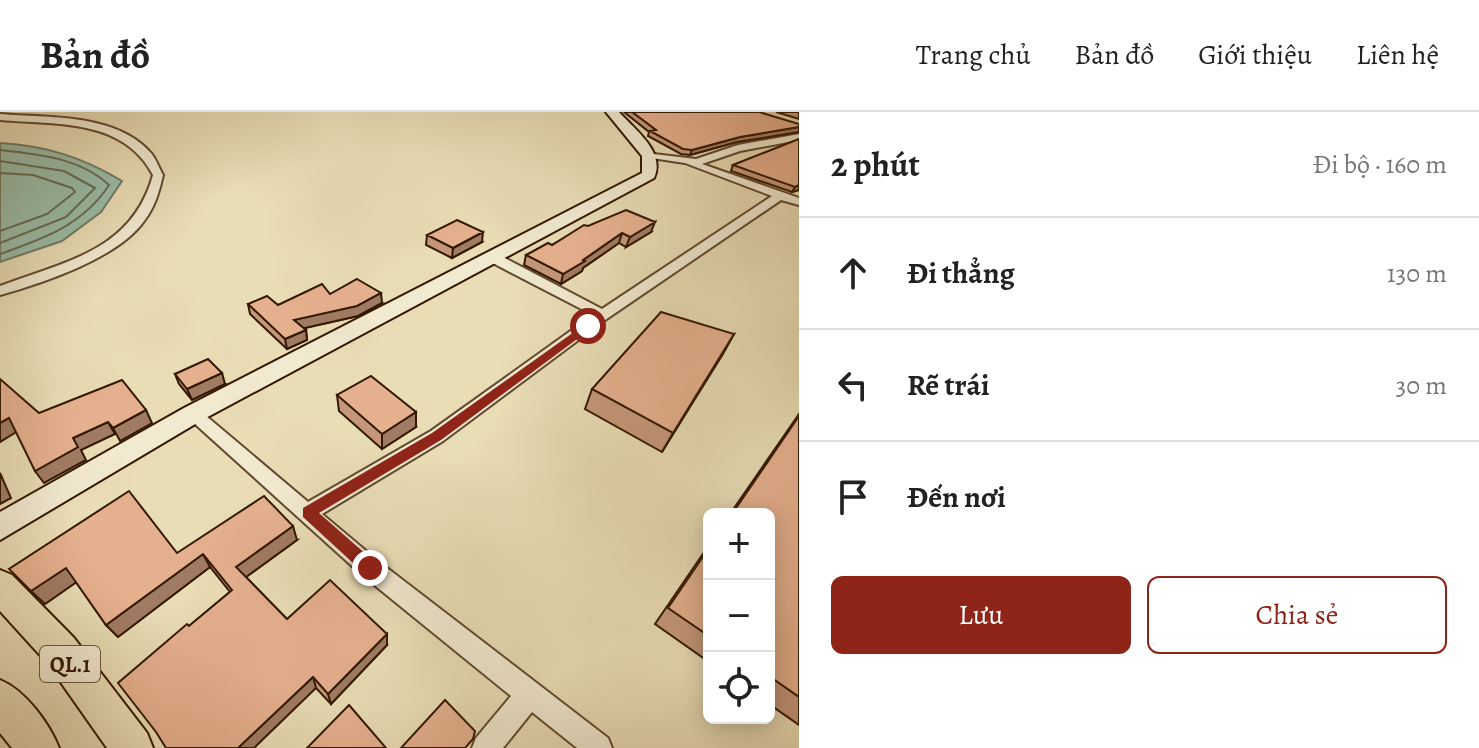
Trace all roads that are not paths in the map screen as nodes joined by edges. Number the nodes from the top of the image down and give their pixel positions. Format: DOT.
graph roads {
  1 [pos="617,113"];
  2 [pos="0,117"];
  3 [pos="799,137"];
  4 [pos="649,155"];
  5 [pos="690,163"];
  6 [pos="779,196"];
  7 [pos="799,202"];
  8 [pos="492,257"];
  9 [pos="0,291"];
  10 [pos="603,315"];
  11 [pos="193,414"];
  12 [pos="308,512"];
  13 [pos="0,527"];
  14 [pos="0,586"];
  15 [pos="530,693"];
  16 [pos="0,700"];
  17 [pos="38,748"];
  18 [pos="132,748"];
  19 [pos="486,748"];
  20 [pos="598,748"];
  1 -- 4 [label="street"];
  2 -- 9 [label="street"];
  3 -- 5 [label="street"];
  4 -- 5 [label="street"];
  4 -- 8 [label="street"];
  5 -- 6 [label="street"];
  6 -- 7 [label="street"];
  6 -- 10 [label="street"];
  8 -- 10 [label="street"];
  8 -- 11 [label="street"];
  10 -- 12 [label="street"];
  11 -- 12 [label="street"];
  11 -- 13 [label="street"];
  12 -- 15 [label="street"];
  14 -- 18 [label="main road, QL.1"];
  15 -- 19 [label="street"];
  15 -- 20 [label="street"];
  16 -- 17 [label="main road"];
}
